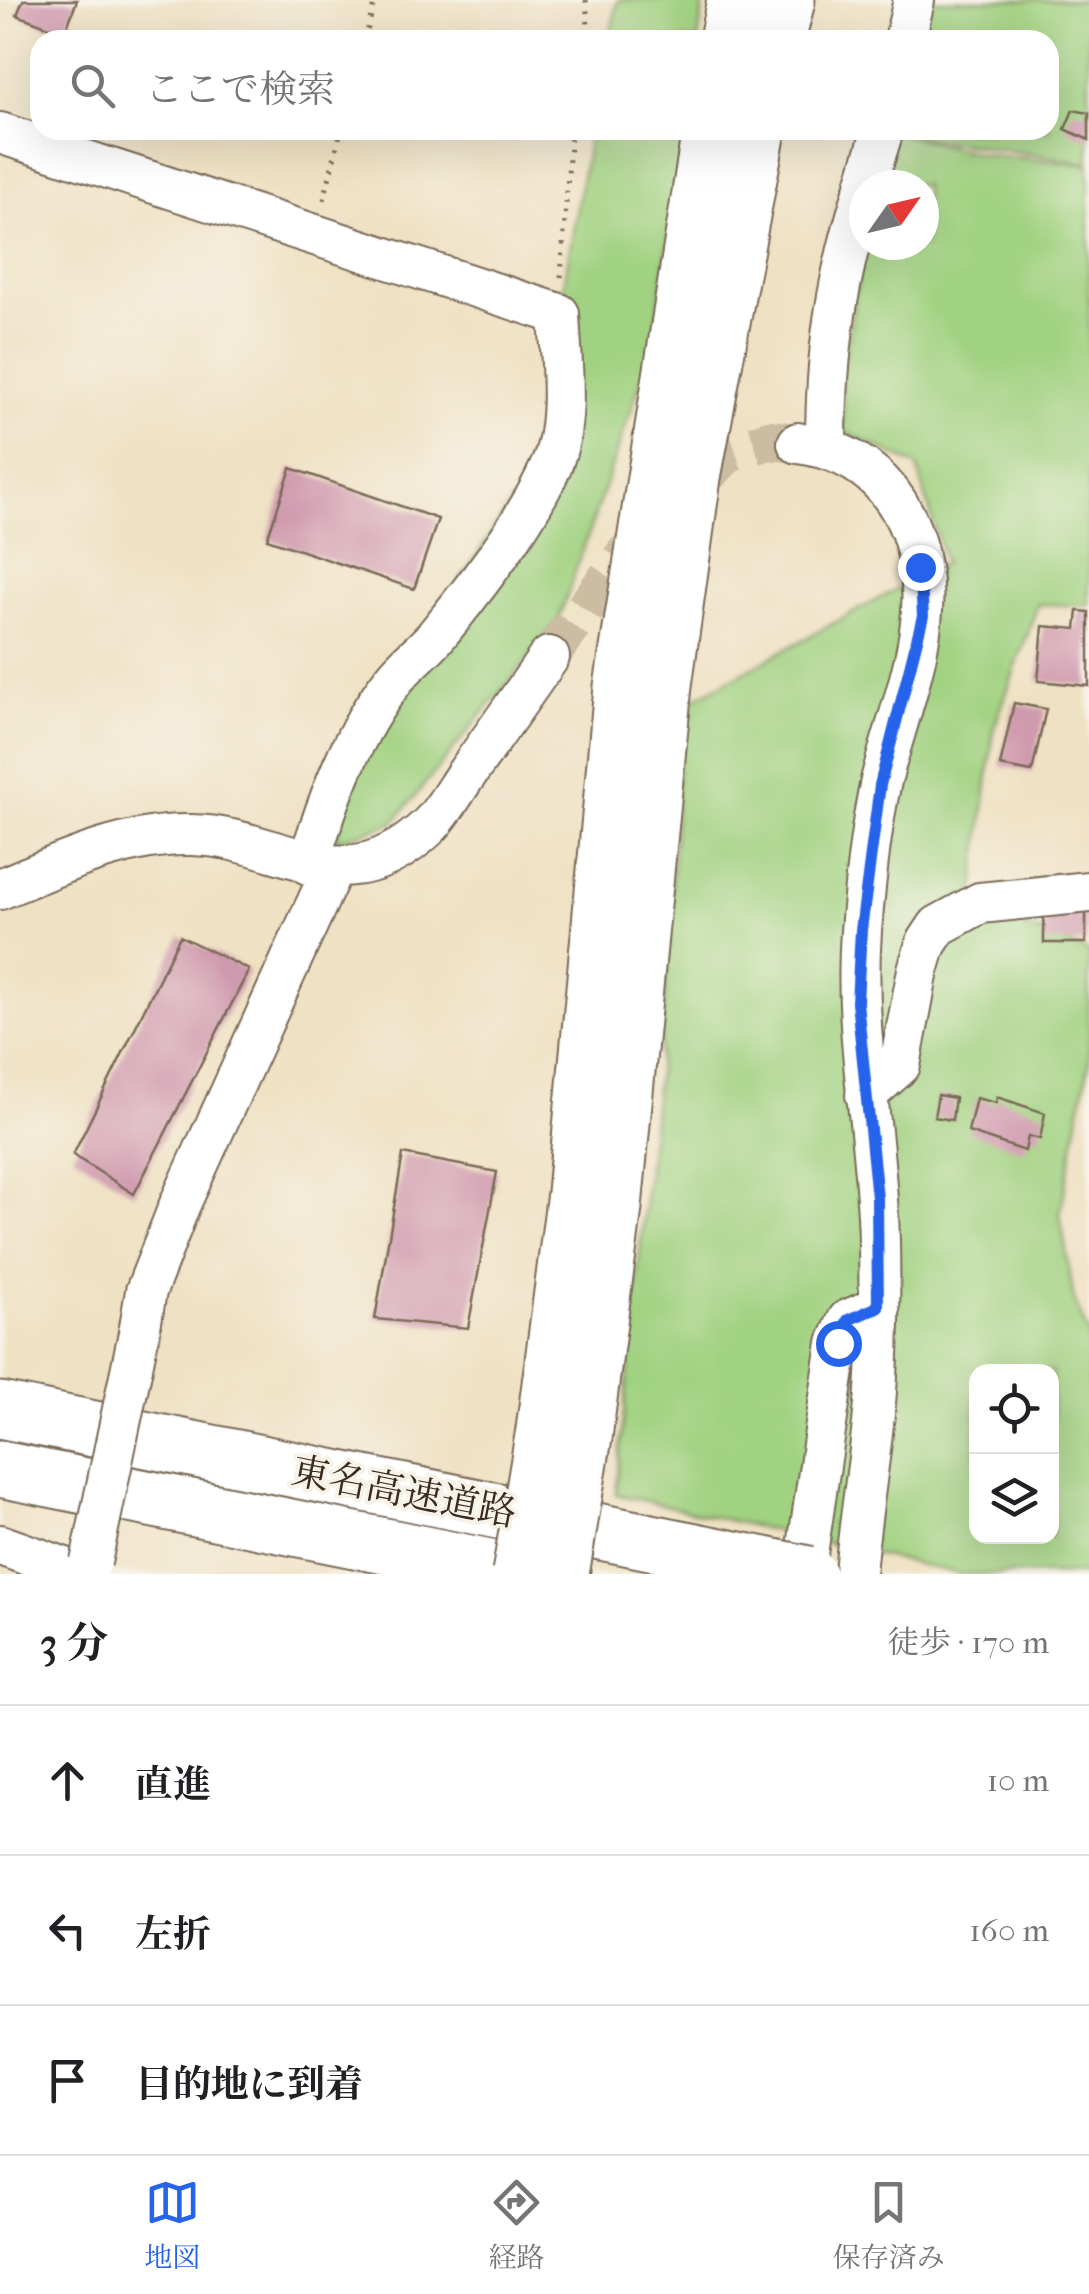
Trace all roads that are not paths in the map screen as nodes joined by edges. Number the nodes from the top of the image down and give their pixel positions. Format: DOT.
graph roads {
  1 [pos="735,0"];
  2 [pos="787,0"];
  3 [pos="914,0"];
  4 [pos="729,30"];
  5 [pos="780,30"];
  6 [pos="907,30"];
  7 [pos="0,133"];
  8 [pos="708,140"];
  9 [pos="756,140"];
  10 [pos="880,140"];
  11 [pos="871,170"];
  12 [pos="849,247"];
  13 [pos="549,657"];
  14 [pos="321,866"];
  15 [pos="0,889"];
  16 [pos="1089,892"];
  17 [pos="866,1095"];
  18 [pos="878,1307"];
  19 [pos="0,1410"];
  20 [pos="564,1434"];
  21 [pos="0,1468"];
  22 [pos="0,1544"];
  23 [pos="87,1570"];
  24 [pos="792,1571"];
  25 [pos="522,1574"];
  26 [pos="561,1574"];
  27 [pos="856,1574"];
  1 -- 4 [label="highway"];
  2 -- 5 [label="highway"];
  3 -- 6 [label="street"];
  7 -- 14 [label="street"];
  8 -- 20 [label="highway"];
  9 -- 20 [label="highway"];
  10 -- 11 [label="street"];
  12 -- 17 [label="street"];
  13 -- 14 [label="street"];
  14 -- 15 [label="street"];
  14 -- 23 [label="street, bridge"];
  16 -- 17 [label="street"];
  17 -- 18 [label="street"];
  18 -- 24 [label="street"];
  18 -- 27 [label="street"];
  19 -- 24 [label="highway, 東名高速道路"];
  20 -- 25 [label="highway, bridge"];
  20 -- 26 [label="highway, bridge"];
  21 -- 25 [label="highway, 東名高速道路"];
  22 -- 23 [label="street"];
}
